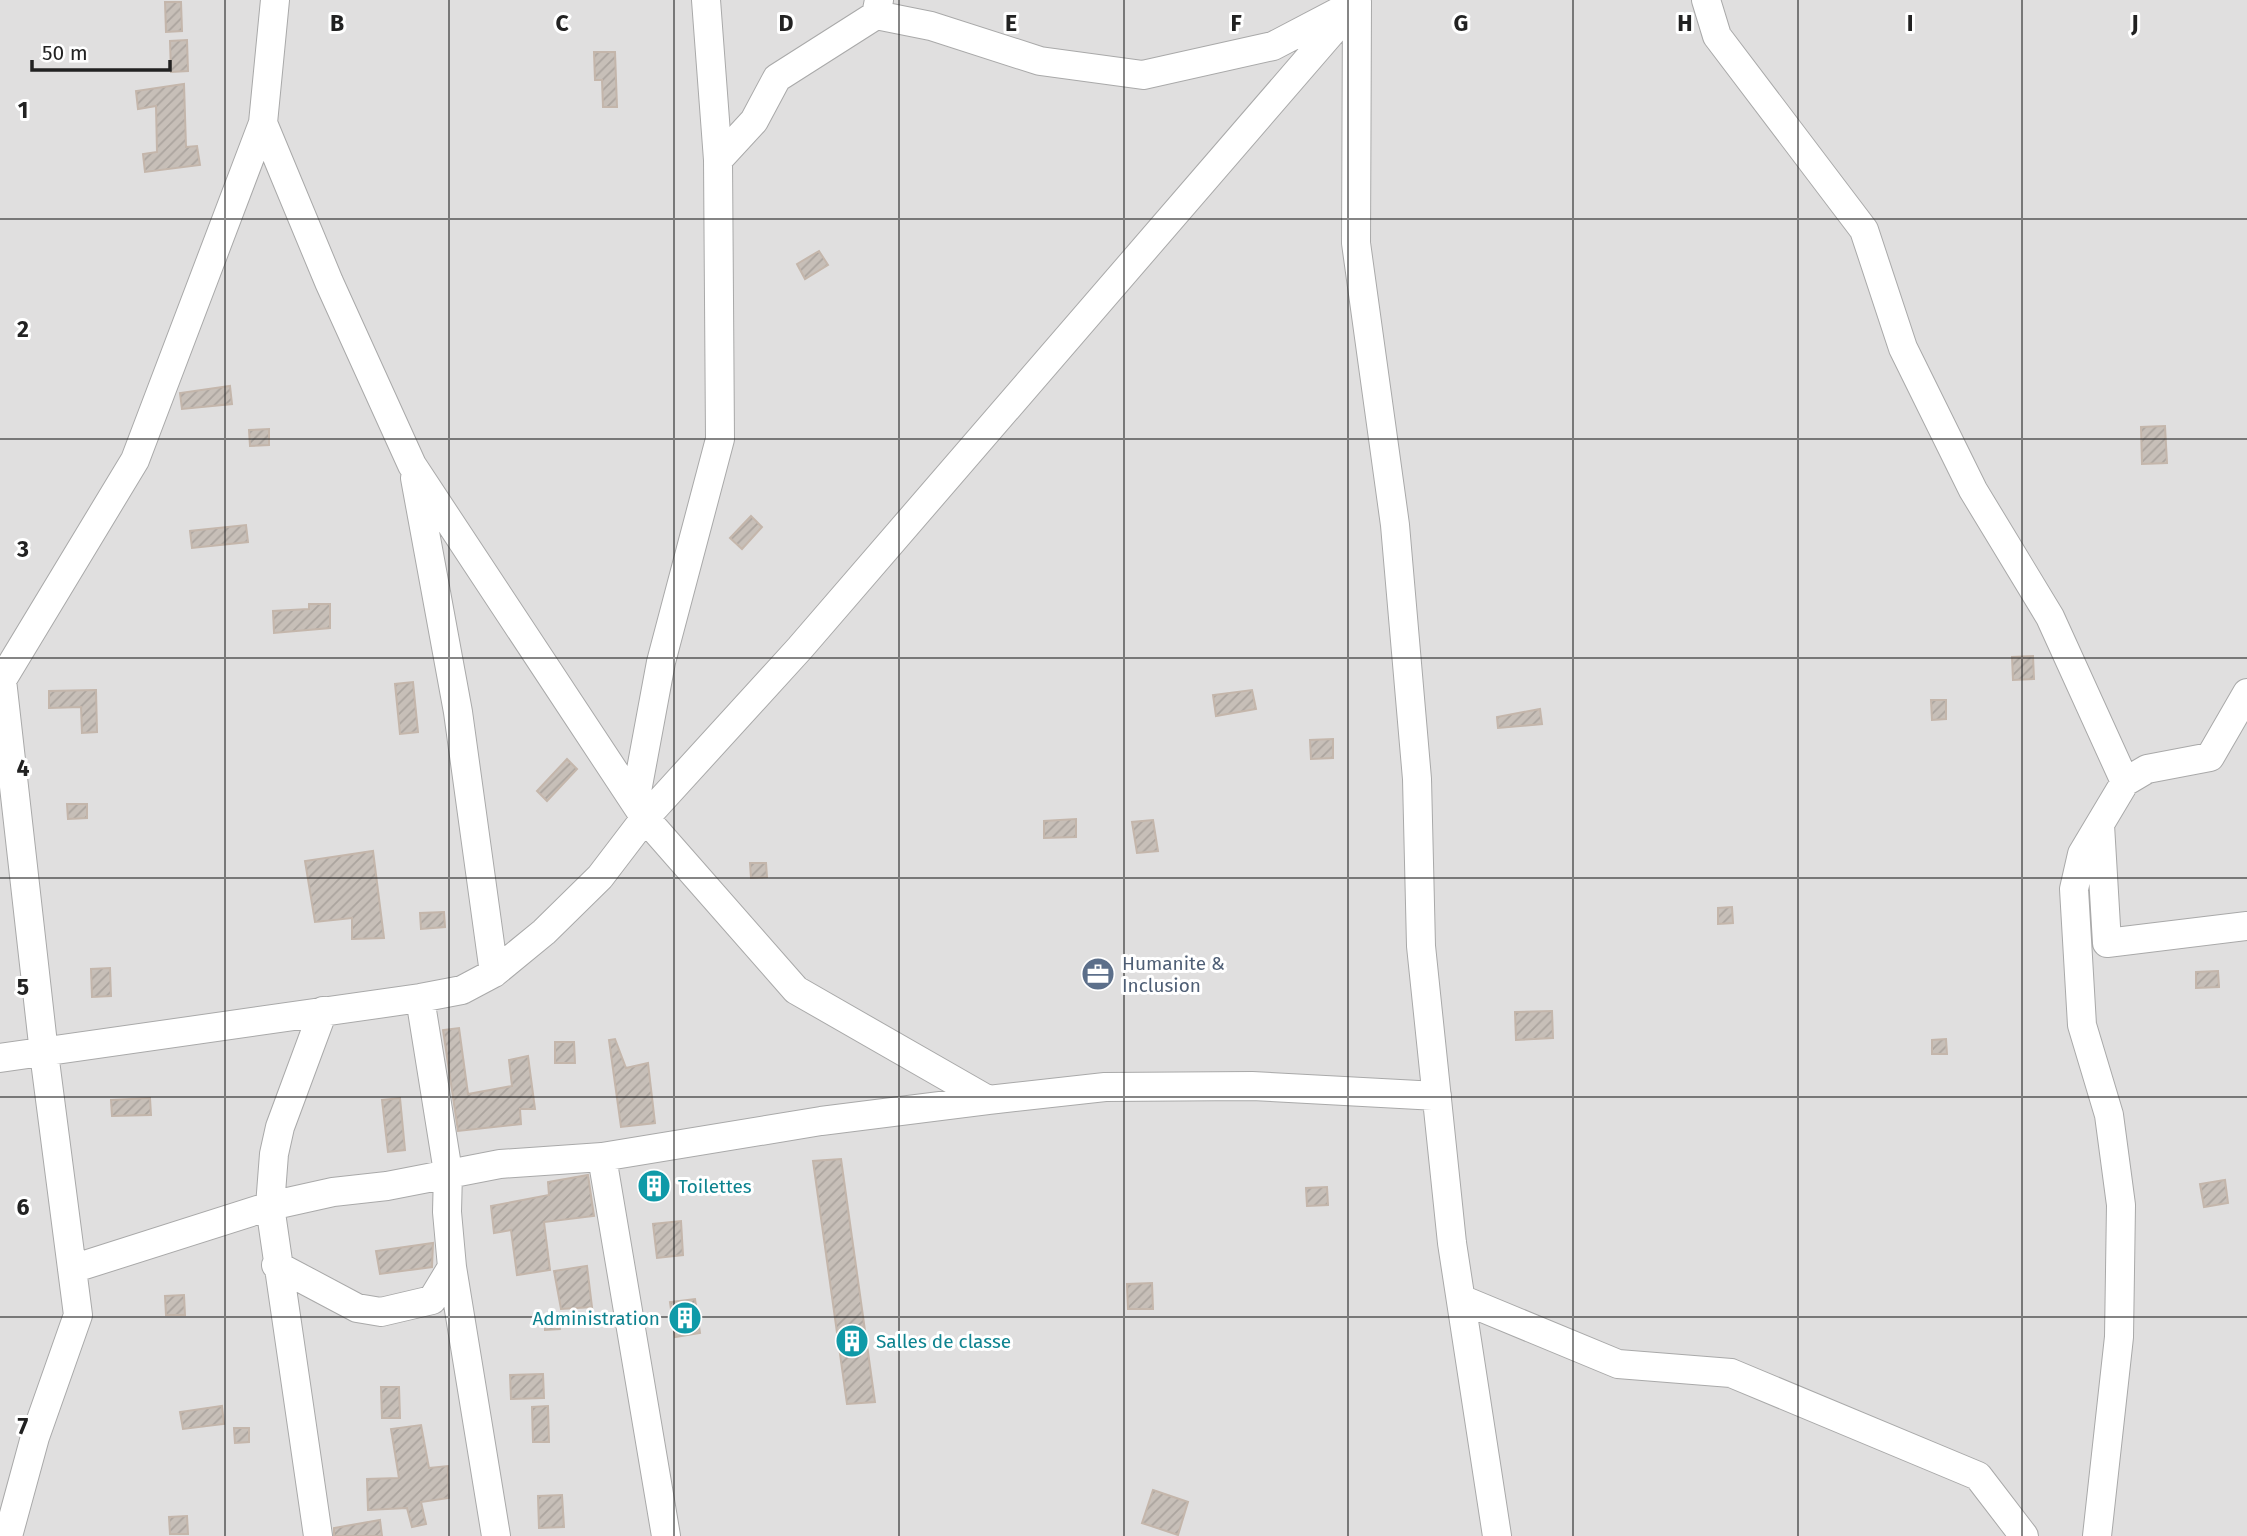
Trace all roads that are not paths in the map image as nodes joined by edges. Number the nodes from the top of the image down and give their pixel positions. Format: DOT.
graph roads {
  1 [pos="275,0"];
  2 [pos="706,0"];
  3 [pos="1706,0"];
  4 [pos="1358,1"];
  5 [pos="877,7"];
  6 [pos="263,123"];
  7 [pos="718,160"];
  8 [pos="412,465"];
  9 [pos="1,674"];
  10 [pos="2247,693"];
  11 [pos="2125,782"];
  12 [pos="640,810"];
  13 [pos="2099,825"];
  14 [pos="12,870"];
  15 [pos="2247,926"];
  16 [pos="494,973"];
  17 [pos="420,998"];
  18 [pos="323,1011"];
  19 [pos="44,1052"];
  20 [pos="0,1058"];
  21 [pos="1437,1096"];
  22 [pos="988,1100"];
  23 [pos="602,1157"];
  24 [pos="448,1171"];
  25 [pos="270,1206"];
  26 [pos="276,1265"];
  27 [pos="452,1267"];
  28 [pos="72,1269"];
  29 [pos="1461,1299"];
  30 [pos="8,1536"];
  31 [pos="318,1536"];
  32 [pos="496,1536"];
  33 [pos="666,1536"];
  34 [pos="1497,1536"];
  35 [pos="2024,1536"];
  36 [pos="2097,1536"];
  1 -- 6 [label="street"];
  2 -- 7 [label="street"];
  3 -- 11 [label="street"];
  4 -- 5 [label="street"];
  4 -- 12 [label="street"];
  4 -- 21 [label="street"];
  5 -- 7 [label="street"];
  6 -- 8 [label="street"];
  6 -- 9 [label="street"];
  7 -- 12 [label="street"];
  8 -- 12 [label="street"];
  8 -- 16 [label="street"];
  9 -- 14 [label="street"];
  10 -- 11 [label="street"];
  11 -- 13 [label="street"];
  12 -- 16 [label="street"];
  12 -- 22 [label="street"];
  13 -- 15 [label="street"];
  13 -- 36 [label="street"];
  14 -- 19 [label="street"];
  16 -- 17 [label="street"];
  17 -- 18 [label="street"];
  17 -- 24 [label="street"];
  18 -- 19 [label="street"];
  18 -- 25 [label="street"];
  19 -- 20 [label="street"];
  19 -- 28 [label="street"];
  21 -- 22 [label="street"];
  21 -- 29 [label="street"];
  22 -- 23 [label="street"];
  23 -- 24 [label="street"];
  23 -- 33 [label="street"];
  24 -- 25 [label="street"];
  24 -- 27 [label="street"];
  25 -- 26 [label="street"];
  25 -- 28 [label="street"];
  26 -- 27 [label="street"];
  26 -- 31 [label="street"];
  27 -- 32 [label="street"];
  28 -- 30 [label="street"];
  29 -- 34 [label="street"];
  29 -- 35 [label="street"];
}
